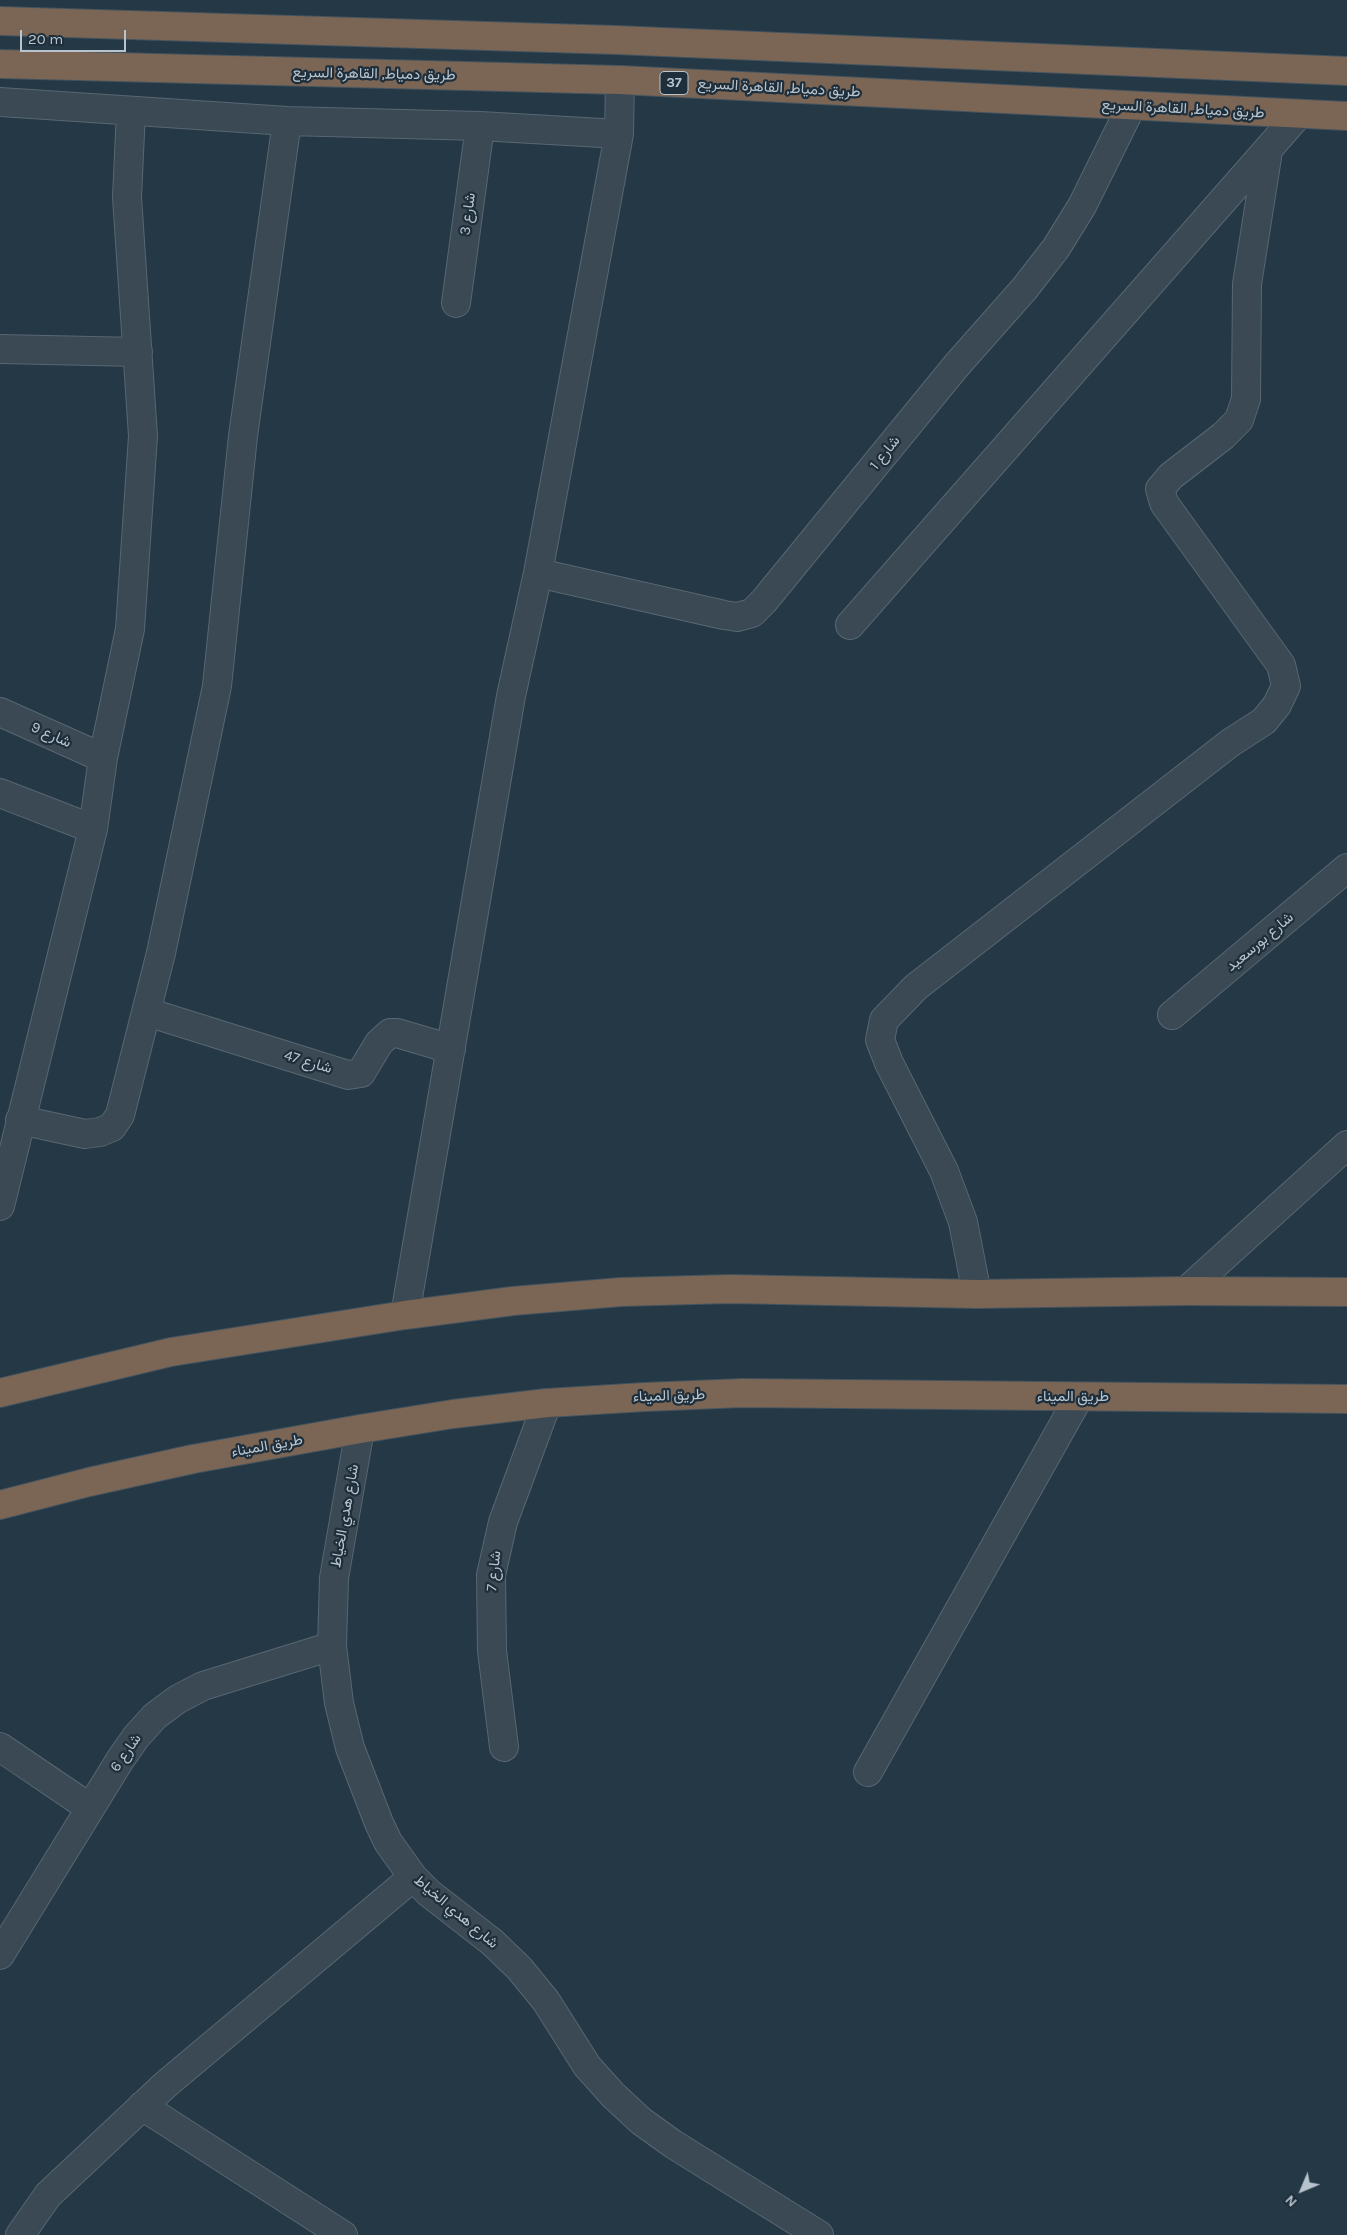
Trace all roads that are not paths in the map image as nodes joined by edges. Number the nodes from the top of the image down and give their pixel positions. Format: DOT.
graph roads {
  1 [pos="0,21"];
  2 [pos="0,64"];
  3 [pos="1347,71"];
  4 [pos="620,80"];
  5 [pos="0,102"];
  6 [pos="1131,107"];
  7 [pos="131,111"];
  8 [pos="1298,115"];
  9 [pos="1347,116"];
  10 [pos="286,120"];
  11 [pos="480,126"];
  12 [pos="618,134"];
  13 [pos="1268,151"];
  14 [pos="456,303"];
  15 [pos="0,349"];
  16 [pos="138,352"];
  17 [pos="538,573"];
  18 [pos="850,625"];
  19 [pos="0,712"];
  20 [pos="103,758"];
  21 [pos="0,793"];
  22 [pos="93,829"];
  23 [pos="1347,868"];
  24 [pos="146,1012"];
  25 [pos="1172,1015"];
  26 [pos="451,1049"];
  27 [pos="20,1120"];
  28 [pos="1347,1145"];
  29 [pos="0,1206"];
  30 [pos="1186,1291"];
  31 [pos="1347,1292"];
  32 [pos="977,1294"];
  33 [pos="406,1315"];
  34 [pos="0,1393"];
  35 [pos="1079,1397"];
  36 [pos="1347,1399"];
  37 [pos="547,1403"];
  38 [pos="360,1429"];
  39 [pos="0,1505"];
  40 [pos="332,1646"];
  41 [pos="0,1747"];
  42 [pos="504,1747"];
  43 [pos="868,1772"];
  44 [pos="90,1808"];
  45 [pos="413,1877"];
  46 [pos="0,1955"];
  47 [pos="142,2106"];
  48 [pos="20,2235"];
  49 [pos="343,2235"];
  50 [pos="820,2235"];
  1 -- 3 [label="highway"];
  2 -- 4 [label="highway, طريق دمياط, القاهرة السريع / 37"];
  4 -- 6 [label="highway, طريق دمياط, القاهرة السريع / 37"];
  4 -- 12 [label="street"];
  5 -- 7 [label="street"];
  6 -- 8 [label="highway, طريق دمياط, القاهرة السريع / 37"];
  6 -- 17 [label="street, شارع 1"];
  7 -- 10 [label="street"];
  7 -- 16 [label="street"];
  8 -- 9 [label="highway, طريق دمياط, القاهرة السريع / 37"];
  8 -- 13 [label="street"];
  10 -- 11 [label="street"];
  10 -- 24 [label="street"];
  11 -- 12 [label="street"];
  11 -- 14 [label="street, شارع 3"];
  12 -- 17 [label="street"];
  13 -- 18 [label="street"];
  13 -- 32 [label="street"];
  15 -- 16 [label="street"];
  16 -- 20 [label="street"];
  17 -- 26 [label="street"];
  19 -- 20 [label="street, شارع 9"];
  20 -- 22 [label="street"];
  21 -- 22 [label="street"];
  22 -- 27 [label="street"];
  23 -- 25 [label="street, شارع بورسعيد"];
  24 -- 26 [label="street, شارع 47"];
  24 -- 27 [label="street"];
  26 -- 33 [label="street"];
  27 -- 29 [label="street"];
  28 -- 30 [label="street"];
  30 -- 31 [label="highway"];
  30 -- 32 [label="highway"];
  32 -- 33 [label="highway"];
  33 -- 34 [label="highway"];
  35 -- 36 [label="highway, طريق الميناء"];
  35 -- 37 [label="highway, طريق الميناء"];
  35 -- 43 [label="street"];
  37 -- 38 [label="highway, طريق الميناء"];
  37 -- 42 [label="street, شارع 7"];
  38 -- 39 [label="highway, طريق الميناء"];
  38 -- 40 [label="street, شارع هدي الخياط"];
  40 -- 44 [label="street, شارع 6"];
  40 -- 45 [label="street, شارع هدي الخياط"];
  41 -- 44 [label="street"];
  44 -- 46 [label="street, شارع 6"];
  45 -- 47 [label="street"];
  45 -- 50 [label="street, شارع هدي الخياط"];
  47 -- 48 [label="street"];
  47 -- 49 [label="street"];
}
